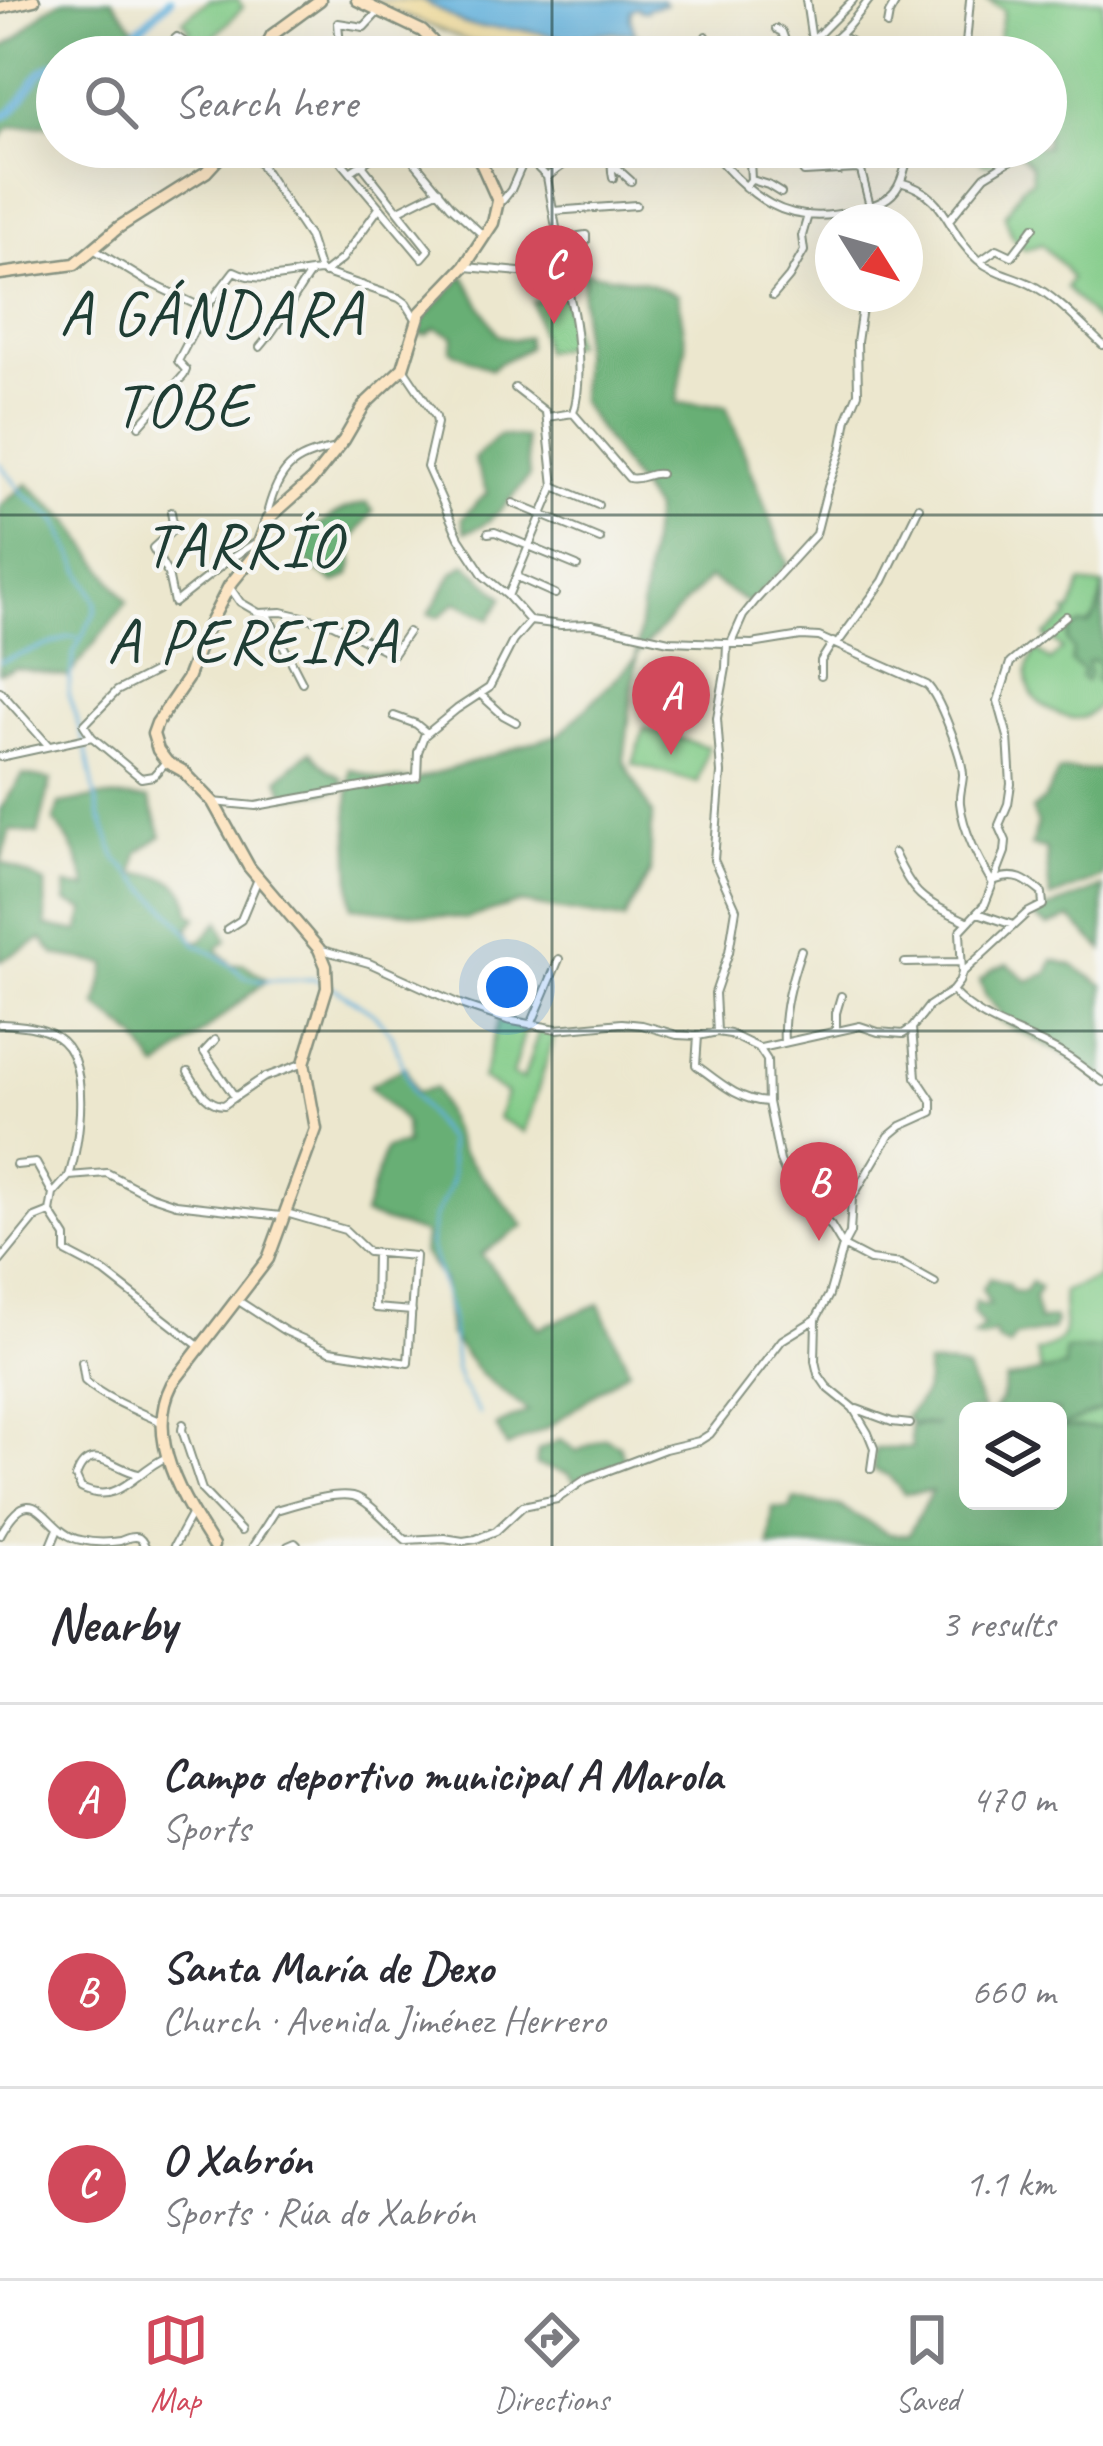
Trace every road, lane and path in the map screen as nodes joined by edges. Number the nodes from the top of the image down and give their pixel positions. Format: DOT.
graph roads {
  1 [pos="34,0"];
  2 [pos="320,0"];
  3 [pos="357,0"];
  4 [pos="806,0"];
  5 [pos="853,0"];
  6 [pos="869,0"];
  7 [pos="897,0"];
  8 [pos="970,0"];
  9 [pos="0,8"];
  10 [pos="378,12"];
  11 [pos="886,26"];
  12 [pos="776,29"];
  13 [pos="838,35"];
  14 [pos="274,36"];
  15 [pos="339,36"];
  16 [pos="425,36"];
  17 [pos="783,36"];
  18 [pos="811,36"];
  19 [pos="817,36"];
  20 [pos="967,36"];
  21 [pos="210,168"];
  22 [pos="263,168"];
  23 [pos="347,168"];
  24 [pos="356,168"];
  25 [pos="364,168"];
  26 [pos="420,168"];
  27 [pos="484,168"];
  28 [pos="520,168"];
  29 [pos="538,168"];
  30 [pos="559,168"];
  31 [pos="612,168"];
  32 [pos="617,168"];
  33 [pos="731,168"];
  34 [pos="749,168"];
  35 [pos="799,168"];
  36 [pos="839,168"];
  37 [pos="905,168"];
  38 [pos="998,168"];
  39 [pos="839,171"];
  40 [pos="350,172"];
  41 [pos="547,177"];
  42 [pos="613,178"];
  43 [pos="631,181"];
  44 [pos="900,182"];
  45 [pos="748,183"];
  46 [pos="439,190"];
  47 [pos="781,193"];
  48 [pos="500,203"];
  49 [pos="869,204"];
  50 [pos="875,204"];
  51 [pos="636,205"];
  52 [pos="379,208"];
  53 [pos="399,210"];
  54 [pos="553,212"];
  55 [pos="815,214"];
  56 [pos="808,215"];
  57 [pos="389,217"];
  58 [pos="949,220"];
  59 [pos="1034,227"];
  60 [pos="484,236"];
  61 [pos="558,239"];
  62 [pos="94,249"];
  63 [pos="980,261"];
  64 [pos="464,267"];
  65 [pos="318,272"];
  66 [pos="0,274"];
  67 [pos="362,285"];
  68 [pos="772,296"];
  69 [pos="205,308"];
  70 [pos="861,312"];
  71 [pos="349,319"];
  72 [pos="417,322"];
  73 [pos="1103,345"];
  74 [pos="260,347"];
  75 [pos="403,368"];
  76 [pos="515,388"];
  77 [pos="573,413"];
  78 [pos="548,418"];
  79 [pos="139,426"];
  80 [pos="336,451"];
  81 [pos="661,474"];
  82 [pos="554,486"];
  83 [pos="513,502"];
  84 [pos="598,505"];
  85 [pos="919,507"];
  86 [pos="171,512"];
  87 [pos="271,515"];
  88 [pos="542,516"];
  89 [pos="488,533"];
  90 [pos="600,539"];
  91 [pos="261,540"];
  92 [pos="530,546"];
  93 [pos="577,566"];
  94 [pos="517,577"];
  95 [pos="229,586"];
  96 [pos="555,594"];
  97 [pos="508,596"];
  98 [pos="267,614"];
  99 [pos="1066,616"];
  100 [pos="530,621"];
  101 [pos="409,632"];
  102 [pos="729,643"];
  103 [pos="835,643"];
  104 [pos="156,671"];
  105 [pos="821,676"];
  106 [pos="302,682"];
  107 [pos="0,692"];
  108 [pos="481,694"];
  109 [pos="394,716"];
  110 [pos="516,722"];
  111 [pos="427,734"];
  112 [pos="92,737"];
  113 [pos="48,745"];
  114 [pos="0,757"];
  115 [pos="167,761"];
  116 [pos="213,802"];
  117 [pos="894,853"];
  118 [pos="258,878"];
  119 [pos="993,882"];
  120 [pos="978,913"];
  121 [pos="967,921"];
  122 [pos="1013,925"];
  123 [pos="227,929"];
  124 [pos="319,949"];
  125 [pos="801,950"];
  126 [pos="559,959"];
  127 [pos="959,962"];
  128 [pos="904,963"];
  129 [pos="962,973"];
  130 [pos="952,991"];
  131 [pos="841,996"];
  132 [pos="0,1024"];
  133 [pos="531,1024"];
  134 [pos="912,1028"];
  135 [pos="836,1031"];
  136 [pos="717,1032"];
  137 [pos="698,1036"];
  138 [pos="215,1040"];
  139 [pos="784,1043"];
  140 [pos="759,1048"];
  141 [pos="304,1063"];
  142 [pos="188,1072"];
  143 [pos="1103,1082"];
  144 [pos="235,1097"];
  145 [pos="768,1102"];
  146 [pos="16,1165"];
  147 [pos="69,1176"];
  148 [pos="52,1194"];
  149 [pos="50,1212"];
  150 [pos="285,1214"];
  151 [pos="842,1246"];
  152 [pos="376,1255"];
  153 [pos="0,1261"];
  154 [pos="935,1283"];
  155 [pos="237,1300"];
  156 [pos="412,1311"];
  157 [pos="816,1319"];
  158 [pos="200,1347"];
  159 [pos="82,1362"];
  160 [pos="854,1408"];
  161 [pos="161,1422"];
  162 [pos="183,1424"];
  163 [pos="910,1424"];
  164 [pos="169,1457"];
  165 [pos="871,1469"];
  166 [pos="133,1476"];
  167 [pos="202,1490"];
  168 [pos="184,1500"];
  169 [pos="192,1513"];
  170 [pos="58,1529"];
  171 [pos="242,1531"];
  172 [pos="0,1535"];
  173 [pos="51,1546"];
  174 [pos="145,1546"];
  175 [pos="174,1546"];
  176 [pos="213,1546"];
  177 [pos="253,1546"];
  178 [pos="288,1546"];
  179 [pos="298,1546"];
  1 -- 9 [label="main road"];
  2 -- 14 [label="main road"];
  3 -- 10 [label="main road"];
  4 -- 18 [label="street"];
  5 -- 19 [label="street"];
  6 -- 13 [label="street"];
  7 -- 11 [label="street"];
  8 -- 20 [label="street"];
  10 -- 15 [label="street"];
  10 -- 16 [label="main road"];
  12 -- 17 [label="street"];
  21 -- 62 [label="main road"];
  22 -- 65 [label="street"];
  23 -- 40 [label="street"];
  24 -- 40 [label="street"];
  25 -- 53 [label="street"];
  26 -- 46 [label="street"];
  27 -- 48 [label="main road"];
  28 -- 48 [label="street"];
  29 -- 41 [label="street"];
  30 -- 41 [label="street"];
  31 -- 42 [label="street"];
  32 -- 43 [label="street"];
  33 -- 45 [label="street"];
  34 -- 45 [label="street"];
  35 -- 39 [label="street"];
  36 -- 39 [label="street"];
  37 -- 44 [label="street"];
  38 -- 58 [label="street"];
  39 -- 49 [label="street"];
  40 -- 52 [label="street"];
  41 -- 54 [label="street"];
  44 -- 50 [label="street"];
  44 -- 58 [label="street"];
  45 -- 47 [label="street"];
  45 -- 56 [label="street"];
  46 -- 53 [label="street"];
  46 -- 60 [label="street"];
  48 -- 60 [label="main road"];
  51 -- 54 [label="street"];
  52 -- 57 [label="street"];
  52 -- 65 [label="street"];
  53 -- 57 [label="street"];
  53 -- 57 [label="street"];
  54 -- 61 [label="street"];
  55 -- 56 [label="street"];
  56 -- 68 [label="street"];
  58 -- 63 [label="street"];
  59 -- 63 [label="street"];
  60 -- 64 [label="main road"];
  62 -- 66 [label="main road"];
  62 -- 69 [label="street"];
  63 -- 73 [label="street"];
  64 -- 72 [label="main road"];
  64 -- 77 [label="street"];
  65 -- 67 [label="street"];
  65 -- 69 [label="street"];
  65 -- 74 [label="street"];
  67 -- 71 [label="street"];
  67 -- 72 [label="street"];
  69 -- 79 [label="street"];
  70 -- 102 [label="street"];
  72 -- 75 [label="main road"];
  75 -- 80 [label="main road"];
  75 -- 97 [label="street"];
  76 -- 78 [label="street"];
  77 -- 78 [label="street"];
  77 -- 81 [label="street"];
  78 -- 82 [label="street"];
  80 -- 87 [label="main road"];
  80 -- 87 [label="street"];
  82 -- 84 [label="street"];
  82 -- 88 [label="street"];
  83 -- 88 [label="street"];
  85 -- 103 [label="street"];
  86 -- 91 [label="street"];
  87 -- 91 [label="main road"];
  88 -- 90 [label="street"];
  88 -- 92 [label="street"];
  89 -- 92 [label="street"];
  91 -- 95 [label="main road"];
  92 -- 93 [label="street"];
  92 -- 94 [label="street"];
  94 -- 96 [label="street"];
  94 -- 97 [label="street"];
  95 -- 98 [label="street"];
  95 -- 115 [label="main road"];
  97 -- 100 [label="street"];
  98 -- 101 [label="street"];
  98 -- 106 [label="street"];
  99 -- 119 [label="street"];
  100 -- 102 [label="street"];
  100 -- 108 [label="street"];
  102 -- 103 [label="street"];
  102 -- 136 [label="street"];
  103 -- 105 [label="street"];
  103 -- 119 [label="street"];
  104 -- 112 [label="street"];
  107 -- 113 [label="street"];
  108 -- 110 [label="street"];
  108 -- 111 [label="street"];
  109 -- 111 [label="street"];
  111 -- 116 [label="street"];
  112 -- 113 [label="street"];
  112 -- 115 [label="street"];
  113 -- 114 [label="street"];
  115 -- 116 [label="main road"];
  116 -- 118 [label="main road"];
  117 -- 121 [label="street"];
  118 -- 123 [label="street"];
  118 -- 124 [label="main road"];
  119 -- 120 [label="street"];
  119 -- 122 [label="street"];
  120 -- 121 [label="street"];
  120 -- 122 [label="street"];
  121 -- 127 [label="street"];
  122 -- 129 [label="street"];
  124 -- 133 [label="street"];
  124 -- 141 [label="main road"];
  125 -- 139 [label="street"];
  126 -- 133 [label="street"];
  127 -- 128 [label="street"];
  127 -- 129 [label="street"];
  129 -- 130 [label="street"];
  130 -- 134 [label="street"];
  130 -- 143 [label="street"];
  131 -- 135 [label="street"];
  132 -- 147 [label="street"];
  133 -- 137 [label="street"];
  134 -- 135 [label="street"];
  134 -- 151 [label="street"];
  135 -- 139 [label="street"];
  136 -- 137 [label="street"];
  136 -- 140 [label="street"];
  137 -- 145 [label="street"];
  138 -- 144 [label="street"];
  139 -- 140 [label="street"];
  140 -- 145 [label="street"];
  141 -- 144 [label="street"];
  141 -- 150 [label="main road"];
  142 -- 144 [label="street"];
  145 -- 151 [label="street"];
  146 -- 148 [label="street"];
  147 -- 148 [label="street"];
  147 -- 150 [label="street"];
  148 -- 149 [label="street"];
  149 -- 153 [label="street"];
  149 -- 158 [label="street"];
  150 -- 152 [label="street"];
  150 -- 155 [label="main road"];
  151 -- 154 [label="street"];
  151 -- 157 [label="street"];
  152 -- 156 [label="street"];
  152 -- 156 [label="street"];
  155 -- 156 [label="street"];
  155 -- 158 [label="main road"];
  157 -- 160 [label="street"];
  157 -- 177 [label="street"];
  158 -- 161 [label="main road"];
  159 -- 161 [label="street"];
  160 -- 163 [label="street"];
  160 -- 165 [label="street"];
  161 -- 164 [label="main road"];
  162 -- 167 [label="street"];
  164 -- 166 [label="street"];
  164 -- 168 [label="main road"];
  166 -- 166 [label="street"];
  167 -- 168 [label="street"];
  167 -- 171 [label="street"];
  168 -- 169 [label="main road"];
  169 -- 175 [label="street"];
  169 -- 176 [label="main road"];
  170 -- 172 [label="street"];
  170 -- 173 [label="street"];
  170 -- 174 [label="street"];
  178 -- 179 [label="street"];
}
